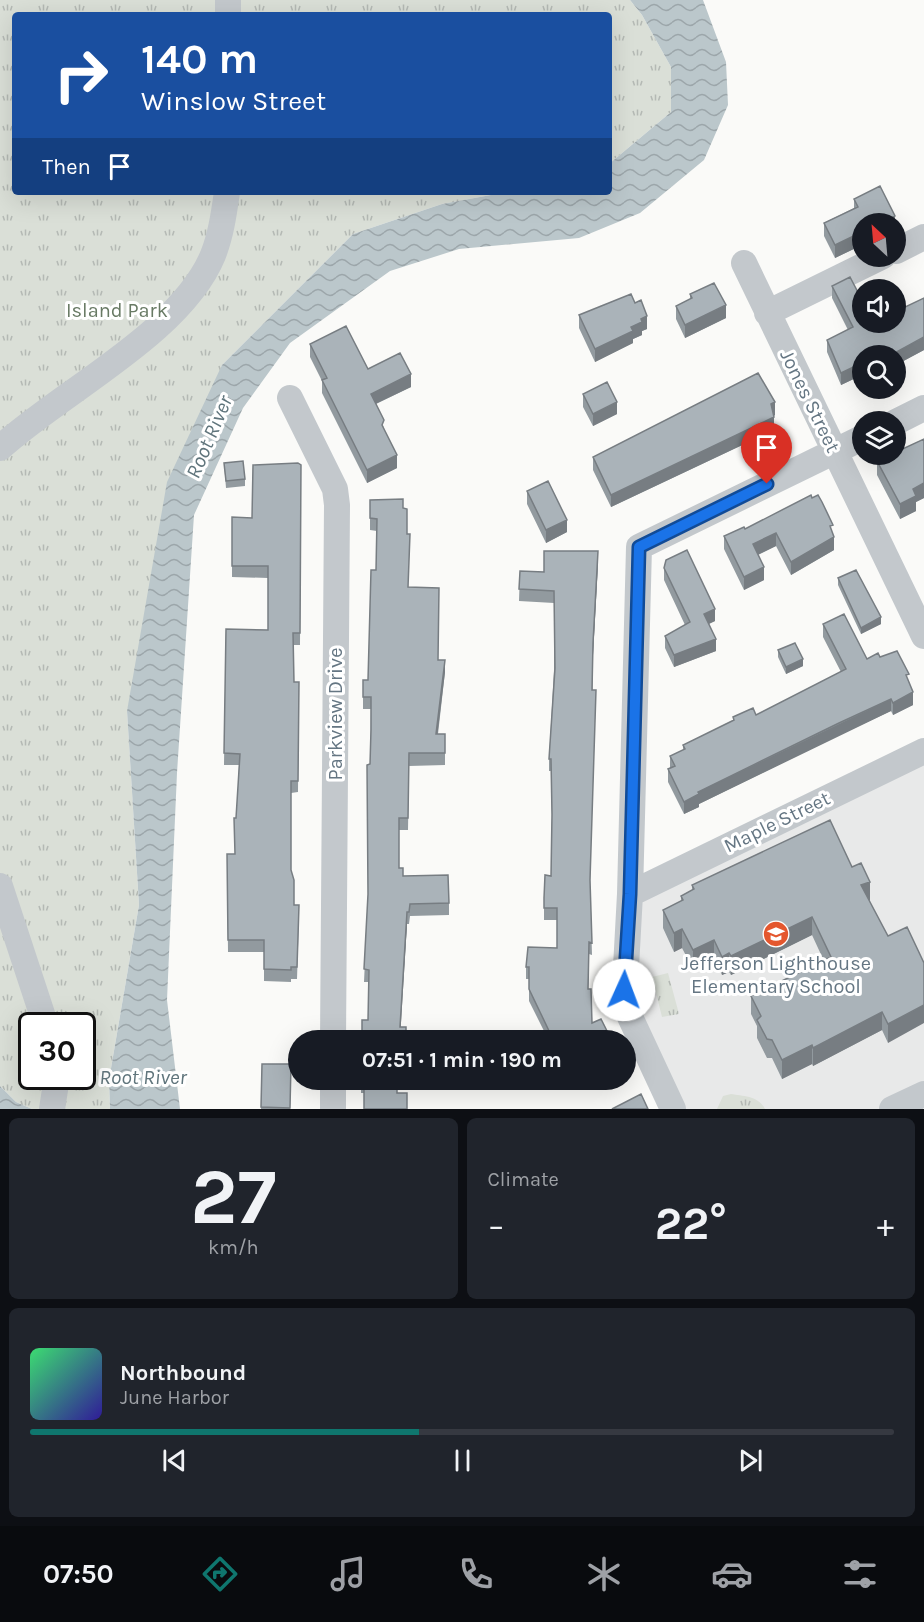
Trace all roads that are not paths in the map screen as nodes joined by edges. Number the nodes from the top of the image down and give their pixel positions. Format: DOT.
graph roads {
  1 [pos="226,195"];
  2 [pos="924,237"];
  3 [pos="906,245"];
  4 [pos="744,263"];
  5 [pos="861,267"];
  6 [pos="767,313"];
  7 [pos="290,398"];
  8 [pos="924,408"];
  9 [pos="906,417"];
  10 [pos="852,443"];
  11 [pos="0,448"];
  12 [pos="834,452"];
  13 [pos="924,636"];
  14 [pos="924,751"];
  15 [pos="0,886"];
  16 [pos="630,894"];
  17 [pos="41,1012"];
  18 [pos="333,1030"];
  19 [pos="333,1090"];
  20 [pos="924,1094"];
  21 [pos="333,1109"];
  22 [pos="674,1109"];
  23 [pos="892,1109"];
  1 -- 11 [label="street"];
  2 -- 3 [label="street"];
  4 -- 6 [label="street, Jones Street"];
  5 -- 6 [label="street"];
  6 -- 12 [label="street, Jones Street"];
  7 -- 18 [label="street, Parkview Drive"];
  8 -- 9 [label="street"];
  10 -- 12 [label="street"];
  12 -- 13 [label="street, Jones Street"];
  12 -- 16 [label="street"];
  14 -- 16 [label="street, Maple Street"];
  15 -- 17 [label="street"];
  16 -- 22 [label="street"];
  19 -- 21 [label="street"];
  20 -- 23 [label="street"];
}
